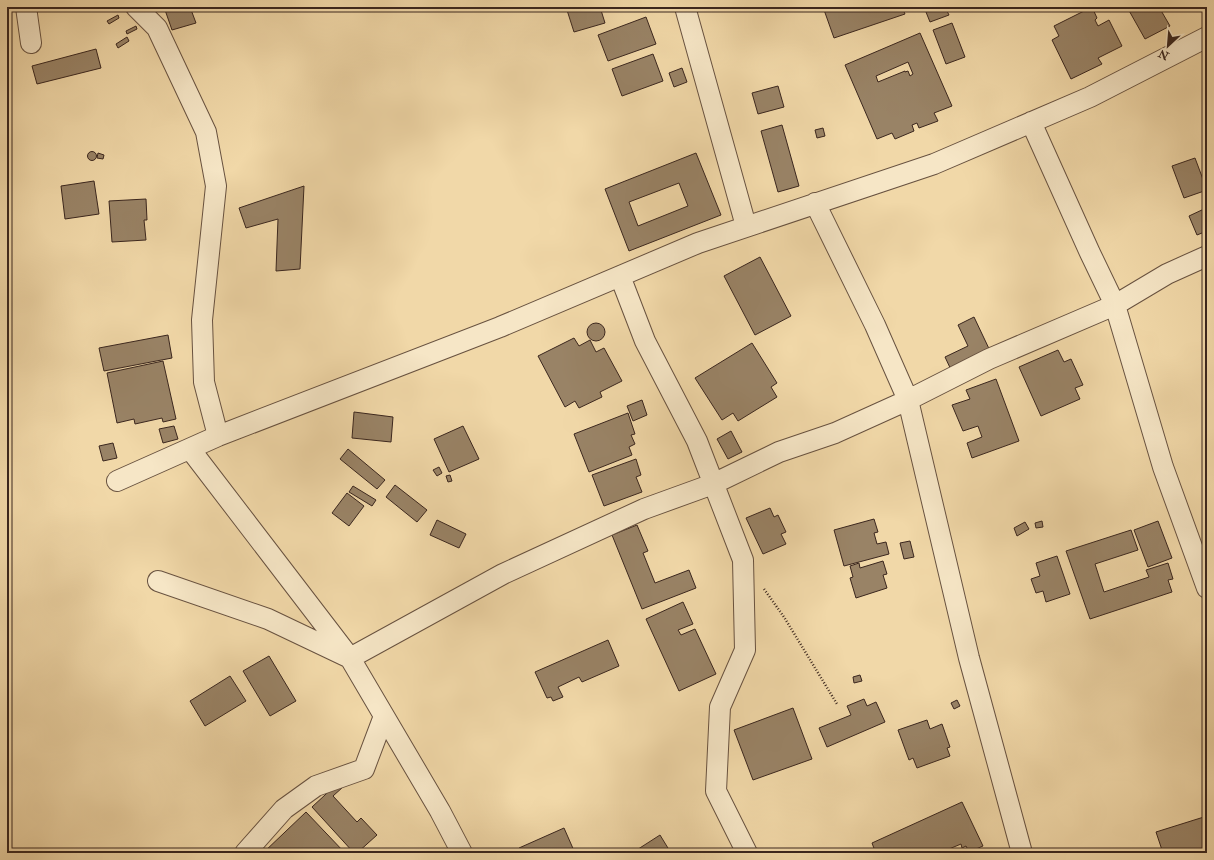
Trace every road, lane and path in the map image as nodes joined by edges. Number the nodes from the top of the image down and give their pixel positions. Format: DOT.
graph roads {
  1 [pos="26,7"];
  2 [pos="136,7"];
  3 [pos="685,7"];
  4 [pos="1207,37"];
  5 [pos="31,43"];
  6 [pos="1031,122"];
  7 [pos="816,203"];
  8 [pos="746,226"];
  9 [pos="1207,256"];
  10 [pos="620,276"];
  11 [pos="1116,305"];
  12 [pos="908,400"];
  13 [pos="218,436"];
  14 [pos="190,449"];
  15 [pos="118,481"];
  16 [pos="713,484"];
  17 [pos="158,581"];
  18 [pos="761,586"];
  19 [pos="1207,588"];
  20 [pos="350,658"];
  21 [pos="837,704"];
  22 [pos="384,716"];
  23 [pos="245,853"];
  24 [pos="462,853"];
  25 [pos="747,853"];
  26 [pos="1022,853"];
  1 -- 5 [label="street"];
  2 -- 13 [label="street"];
  3 -- 8 [label="street"];
  4 -- 6 [label="street"];
  6 -- 7 [label="street"];
  6 -- 11 [label="street"];
  7 -- 8 [label="street"];
  7 -- 12 [label="street"];
  8 -- 10 [label="street"];
  9 -- 11 [label="street"];
  10 -- 13 [label="street"];
  10 -- 16 [label="street"];
  11 -- 12 [label="street"];
  11 -- 19 [label="street"];
  12 -- 16 [label="street"];
  12 -- 26 [label="street"];
  13 -- 14 [label="street"];
  14 -- 15 [label="street"];
  14 -- 20 [label="street"];
  16 -- 20 [label="street"];
  16 -- 25 [label="street"];
  17 -- 20 [label="street"];
  18 -- 21 [label="path"];
  20 -- 22 [label="street"];
  22 -- 23 [label="street"];
  22 -- 24 [label="street"];
}
